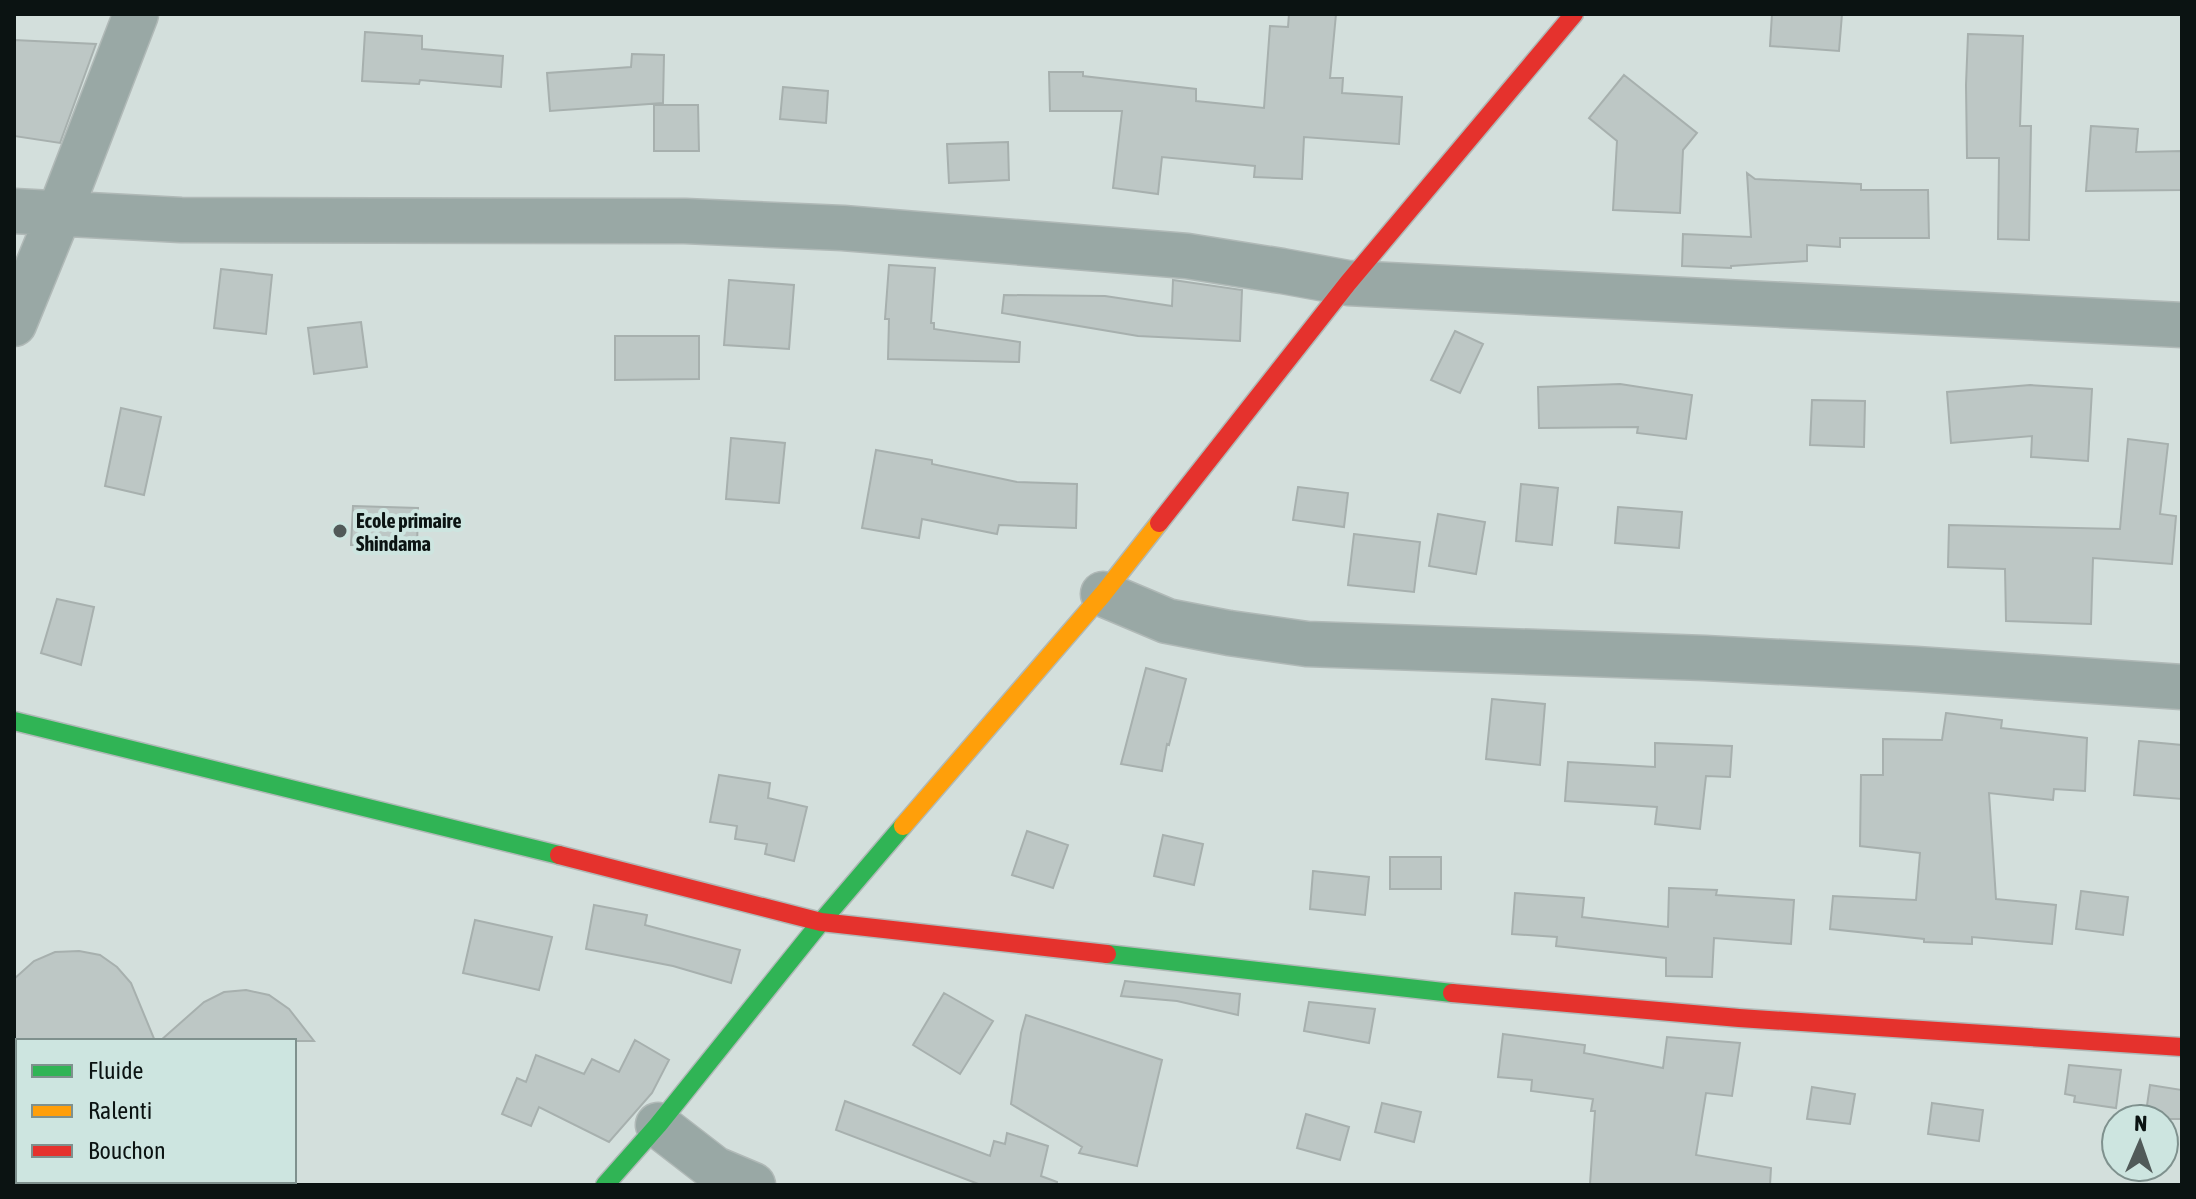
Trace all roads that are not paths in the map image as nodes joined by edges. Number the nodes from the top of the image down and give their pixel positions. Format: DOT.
graph roads {
  1 [pos="136,14"];
  2 [pos="1574,14"];
  3 [pos="14,211"];
  4 [pos="59,214"];
  5 [pos="1348,283"];
  6 [pos="14,324"];
  7 [pos="2182,325"];
  8 [pos="1103,594"];
  9 [pos="2182,687"];
  10 [pos="14,721"];
  11 [pos="821,922"];
  12 [pos="2182,1047"];
  13 [pos="658,1125"];
  14 [pos="605,1185"];
  15 [pos="753,1185"];
  1 -- 4 [label="street"];
  2 -- 5 [label="street"];
  3 -- 4 [label="street"];
  4 -- 5 [label="street"];
  4 -- 6 [label="street"];
  5 -- 7 [label="street"];
  5 -- 8 [label="street"];
  8 -- 9 [label="street"];
  8 -- 11 [label="street"];
  10 -- 11 [label="street"];
  11 -- 12 [label="street"];
  11 -- 13 [label="street"];
  13 -- 14 [label="street"];
  13 -- 15 [label="street"];
}
